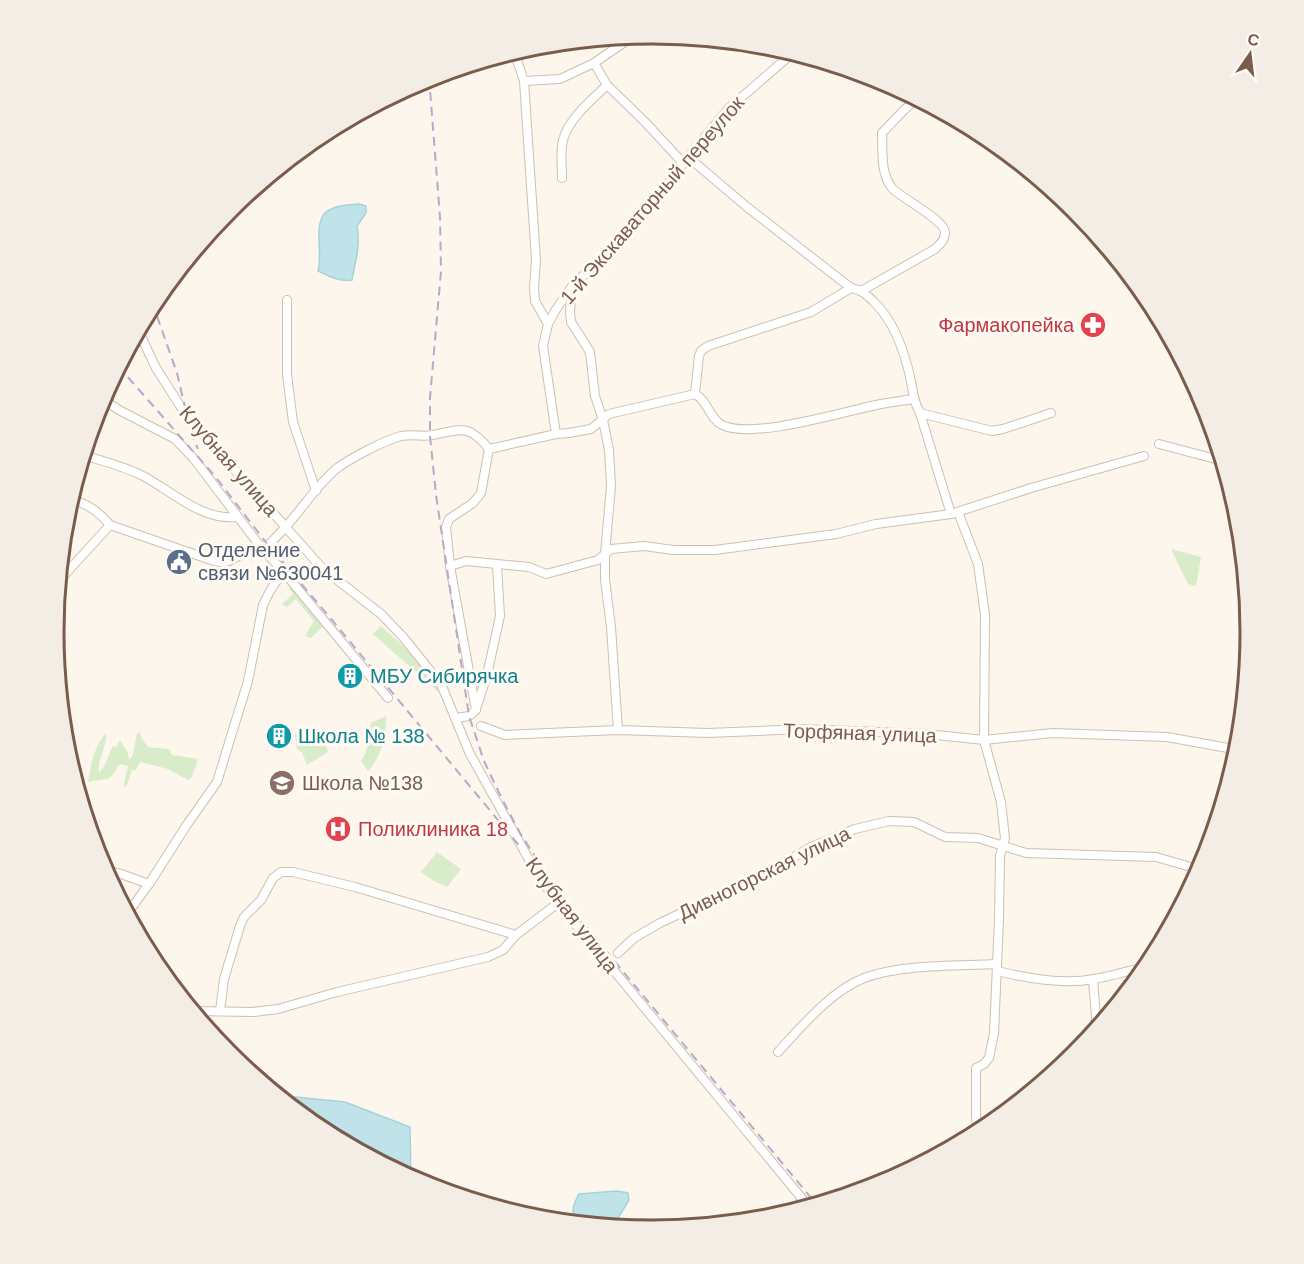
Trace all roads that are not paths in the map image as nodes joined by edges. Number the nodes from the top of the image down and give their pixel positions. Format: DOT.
graph roads {
  1 [pos="620,45"];
  2 [pos="785,59"];
  3 [pos="517,60"];
  4 [pos="594,63"];
  5 [pos="524,81"];
  6 [pos="607,86"];
  7 [pos="911,104"];
  8 [pos="685,160"];
  9 [pos="562,178"];
  10 [pos="572,286"];
  11 [pos="851,288"];
  12 [pos="863,290"];
  13 [pos="287,300"];
  14 [pos="548,324"];
  15 [pos="142,338"];
  16 [pos="695,394"];
  17 [pos="913,399"];
  18 [pos="110,404"];
  19 [pos="920,412"];
  20 [pos="1052,413"];
  21 [pos="603,420"];
  22 [pos="556,434"];
  23 [pos="1159,444"];
  24 [pos="489,449"];
  25 [pos="1144,456"];
  26 [pos="91,458"];
  27 [pos="1214,459"];
  28 [pos="316,491"];
  29 [pos="79,501"];
  30 [pos="955,513"];
  31 [pos="238,517"];
  32 [pos="110,525"];
  33 [pos="285,528"];
  34 [pos="260,546"];
  35 [pos="605,554"];
  36 [pos="497,565"];
  37 [pos="450,566"];
  38 [pos="284,571"];
  39 [pos="67,572"];
  40 [pos="388,698"];
  41 [pos="476,710"];
  42 [pos="456,718"];
  43 [pos="481,726"];
  44 [pos="618,730"];
  45 [pos="984,740"];
  46 [pos="1229,748"];
  47 [pos="1003,846"];
  48 [pos="1191,867"];
  49 [pos="115,873"];
  50 [pos="149,884"];
  51 [pos="558,903"];
  52 [pos="132,907"];
  53 [pos="516,935"];
  54 [pos="618,953"];
  55 [pos="997,967"];
  56 [pos="1132,971"];
  57 [pos="1093,980"];
  58 [pos="202,1011"];
  59 [pos="220,1011"];
  60 [pos="1096,1018"];
  61 [pos="778,1052"];
  62 [pos="977,1122"];
  63 [pos="803,1200"];
  1 -- 4 [label="street"];
  2 -- 8 [label="street, 1-й Экскаваторный переулок"];
  3 -- 5 [label="street, 1-й Экскаваторный переулок"];
  4 -- 5 [label="street"];
  4 -- 6 [label="street"];
  5 -- 14 [label="street, 1-й Экскаваторный переулок"];
  6 -- 8 [label="street"];
  6 -- 9 [label="street"];
  7 -- 12 [label="street"];
  8 -- 10 [label="street, 1-й Экскаваторный переулок"];
  8 -- 11 [label="street"];
  10 -- 14 [label="street, 1-й Экскаваторный переулок"];
  10 -- 21 [label="street"];
  11 -- 12 [label="street"];
  11 -- 16 [label="street"];
  12 -- 17 [label="street"];
  13 -- 28 [label="street"];
  14 -- 22 [label="street"];
  15 -- 33 [label="street, Клубная улица"];
  16 -- 17 [label="street"];
  16 -- 21 [label="street"];
  17 -- 19 [label="street"];
  18 -- 31 [label="street"];
  19 -- 20 [label="street"];
  19 -- 30 [label="street"];
  21 -- 22 [label="street"];
  21 -- 35 [label="street"];
  22 -- 24 [label="street"];
  23 -- 27 [label="street"];
  24 -- 28 [label="street"];
  24 -- 37 [label="street"];
  25 -- 30 [label="street"];
  26 -- 31 [label="street"];
  28 -- 33 [label="street"];
  29 -- 32 [label="street"];
  30 -- 35 [label="street"];
  30 -- 45 [label="street"];
  31 -- 34 [label="street"];
  32 -- 34 [label="street"];
  32 -- 39 [label="street"];
  33 -- 34 [label="street"];
  33 -- 42 [label="street, Клубная улица"];
  34 -- 38 [label="street"];
  35 -- 36 [label="street"];
  35 -- 44 [label="street"];
  36 -- 37 [label="street"];
  36 -- 41 [label="street"];
  37 -- 41 [label="street"];
  38 -- 40 [label="street"];
  38 -- 50 [label="street"];
  41 -- 42 [label="street"];
  42 -- 51 [label="street, Клубная улица"];
  43 -- 44 [label="street, Торфяная улица"];
  44 -- 45 [label="street, Торфяная улица"];
  45 -- 46 [label="street, Торфяная улица"];
  45 -- 47 [label="street"];
  47 -- 48 [label="street, Дивногорская улица"];
  47 -- 54 [label="street, Дивногорская улица"];
  47 -- 55 [label="street"];
  49 -- 50 [label="street"];
  50 -- 52 [label="street"];
  51 -- 53 [label="street"];
  51 -- 63 [label="street, Клубная улица"];
  53 -- 59 [label="street"];
  53 -- 59 [label="street"];
  55 -- 57 [label="street"];
  55 -- 61 [label="street"];
  55 -- 62 [label="street"];
  56 -- 57 [label="street"];
  57 -- 60 [label="street"];
  58 -- 59 [label="street"];
}
